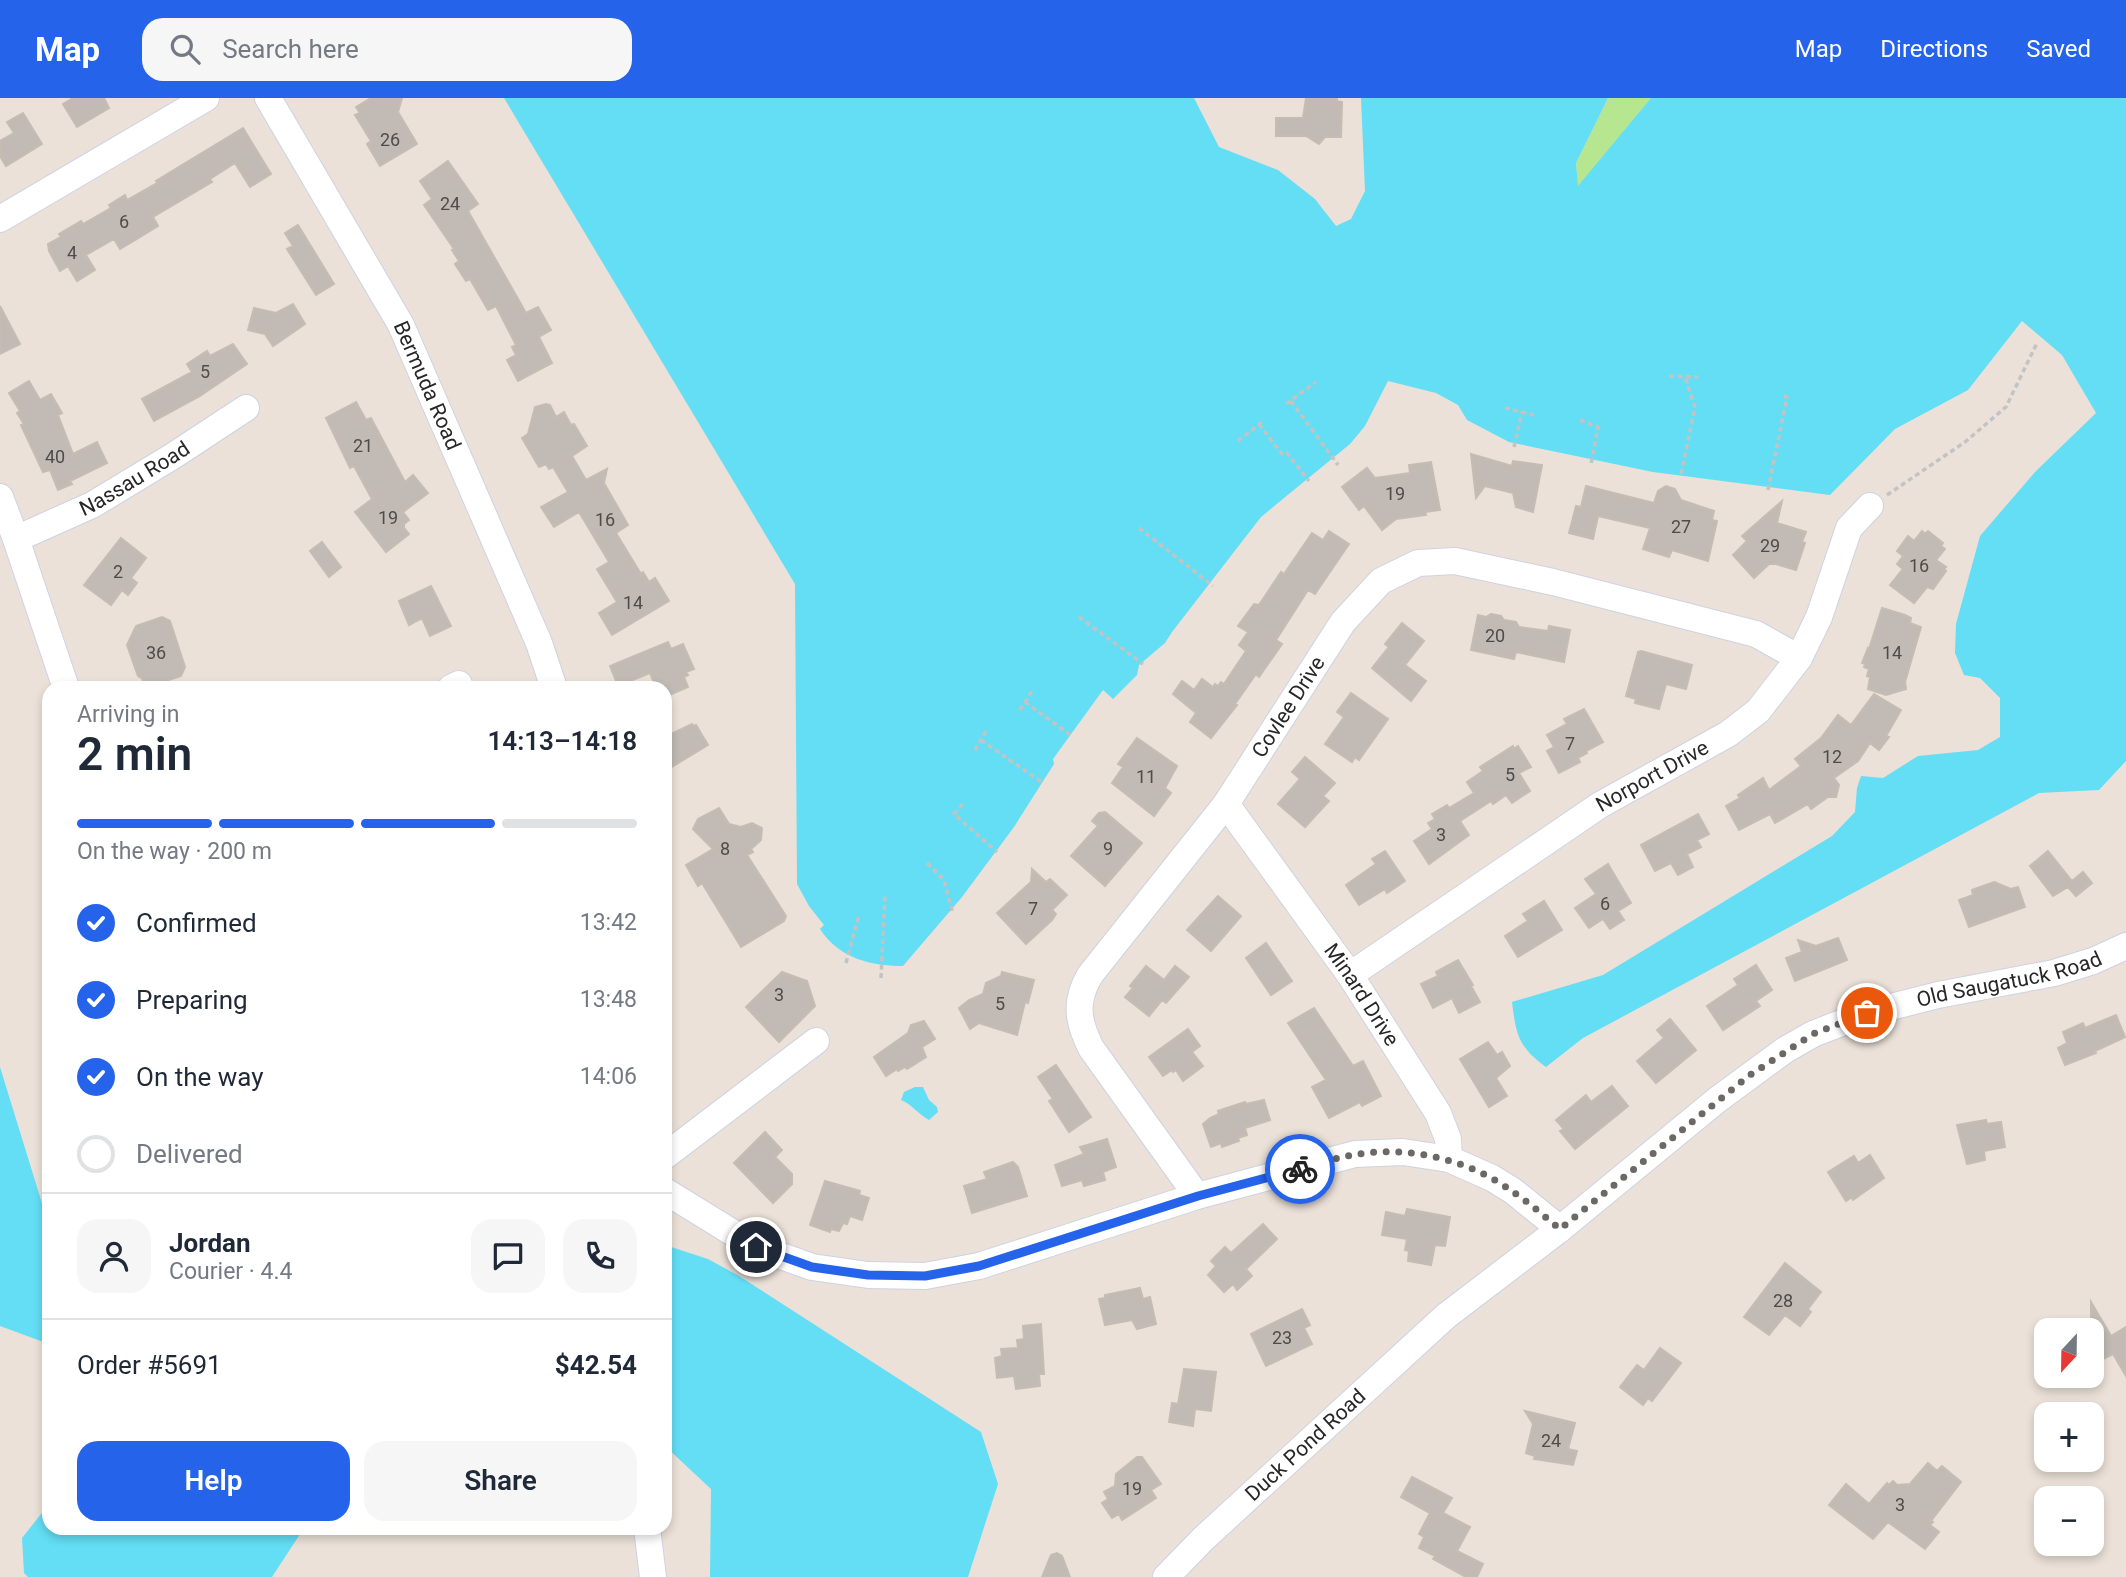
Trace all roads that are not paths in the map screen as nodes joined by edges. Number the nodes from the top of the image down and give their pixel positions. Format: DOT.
graph roads {
  1 [pos="206,98"];
  2 [pos="268,98"];
  3 [pos="0,219"];
  4 [pos="246,408"];
  5 [pos="0,498"];
  6 [pos="1870,506"];
  7 [pos="16,539"];
  8 [pos="1799,658"];
  9 [pos="64,681"];
  10 [pos="552,681"];
  11 [pos="1226,804"];
  12 [pos="2126,946"];
  13 [pos="1350,975"];
  14 [pos="816,1041"];
  15 [pos="672,1151"];
  16 [pos="1449,1159"];
  17 [pos="672,1195"];
  18 [pos="1198,1196"];
  19 [pos="1560,1229"];
  20 [pos="1446,1316"];
  21 [pos="648,1535"];
  22 [pos="653,1577"];
  23 [pos="1166,1577"];
  1 -- 3 [label="street"];
  2 -- 10 [label="street, Bermuda Road"];
  4 -- 7 [label="street, Nassau Road"];
  5 -- 7 [label="street"];
  6 -- 8 [label="street, Norport Drive"];
  7 -- 9 [label="street"];
  8 -- 11 [label="street, Covlee Drive"];
  8 -- 13 [label="street, Norport Drive"];
  11 -- 13 [label="street, Minard Drive"];
  11 -- 18 [label="street, Covlee Drive"];
  12 -- 19 [label="street, Old Saugatuck Road"];
  13 -- 16 [label="street, Minard Drive"];
  14 -- 15 [label="street"];
  16 -- 18 [label="street"];
  16 -- 19 [label="street"];
  17 -- 18 [label="street"];
  19 -- 20 [label="street, Old Saugatuck Road"];
  20 -- 23 [label="street, Duck Pond Road"];
  21 -- 22 [label="street"];
}
